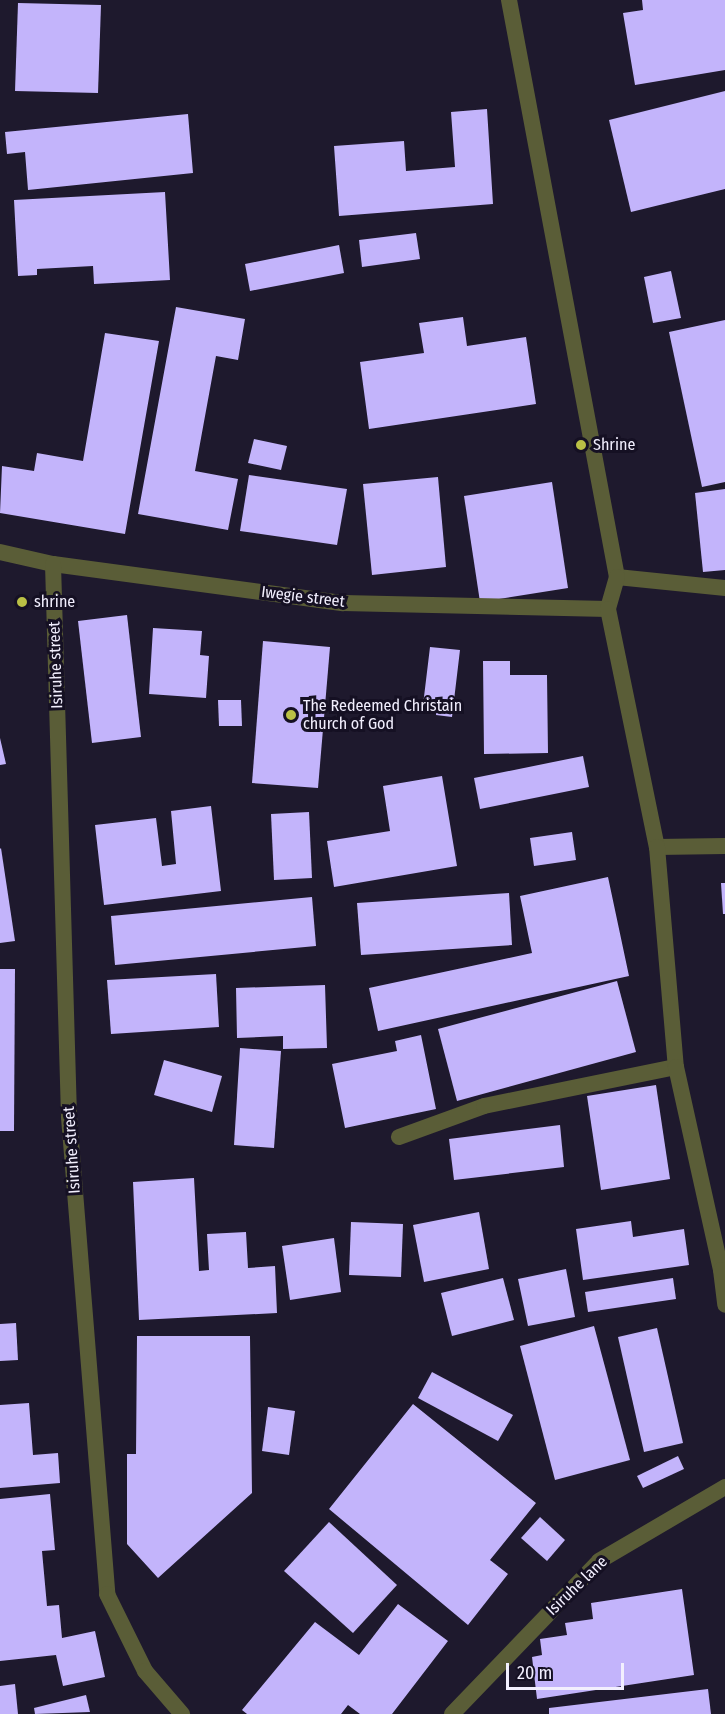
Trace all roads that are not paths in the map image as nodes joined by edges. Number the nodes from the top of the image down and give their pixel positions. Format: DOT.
graph roads {
  1 [pos="509,0"];
  2 [pos="0,552"];
  3 [pos="52,564"];
  4 [pos="617,577"];
  5 [pos="725,588"];
  6 [pos="608,609"];
  7 [pos="725,846"];
  8 [pos="657,847"];
  9 [pos="676,1067"];
  10 [pos="399,1137"];
  11 [pos="723,1270"];
  12 [pos="725,1305"];
  13 [pos="725,1487"];
  14 [pos="182,1714"];
  15 [pos="452,1714"];
  1 -- 4 [label="street"];
  2 -- 3 [label="street, Iwegie street"];
  3 -- 6 [label="street, Iwegie street"];
  3 -- 14 [label="street, Isiruhe street"];
  4 -- 5 [label="street"];
  4 -- 6 [label="street"];
  6 -- 8 [label="street"];
  7 -- 8 [label="street"];
  8 -- 9 [label="street"];
  9 -- 10 [label="street"];
  9 -- 11 [label="street"];
  11 -- 12 [label="street"];
  13 -- 15 [label="street, Isiruhe lane"];
}
